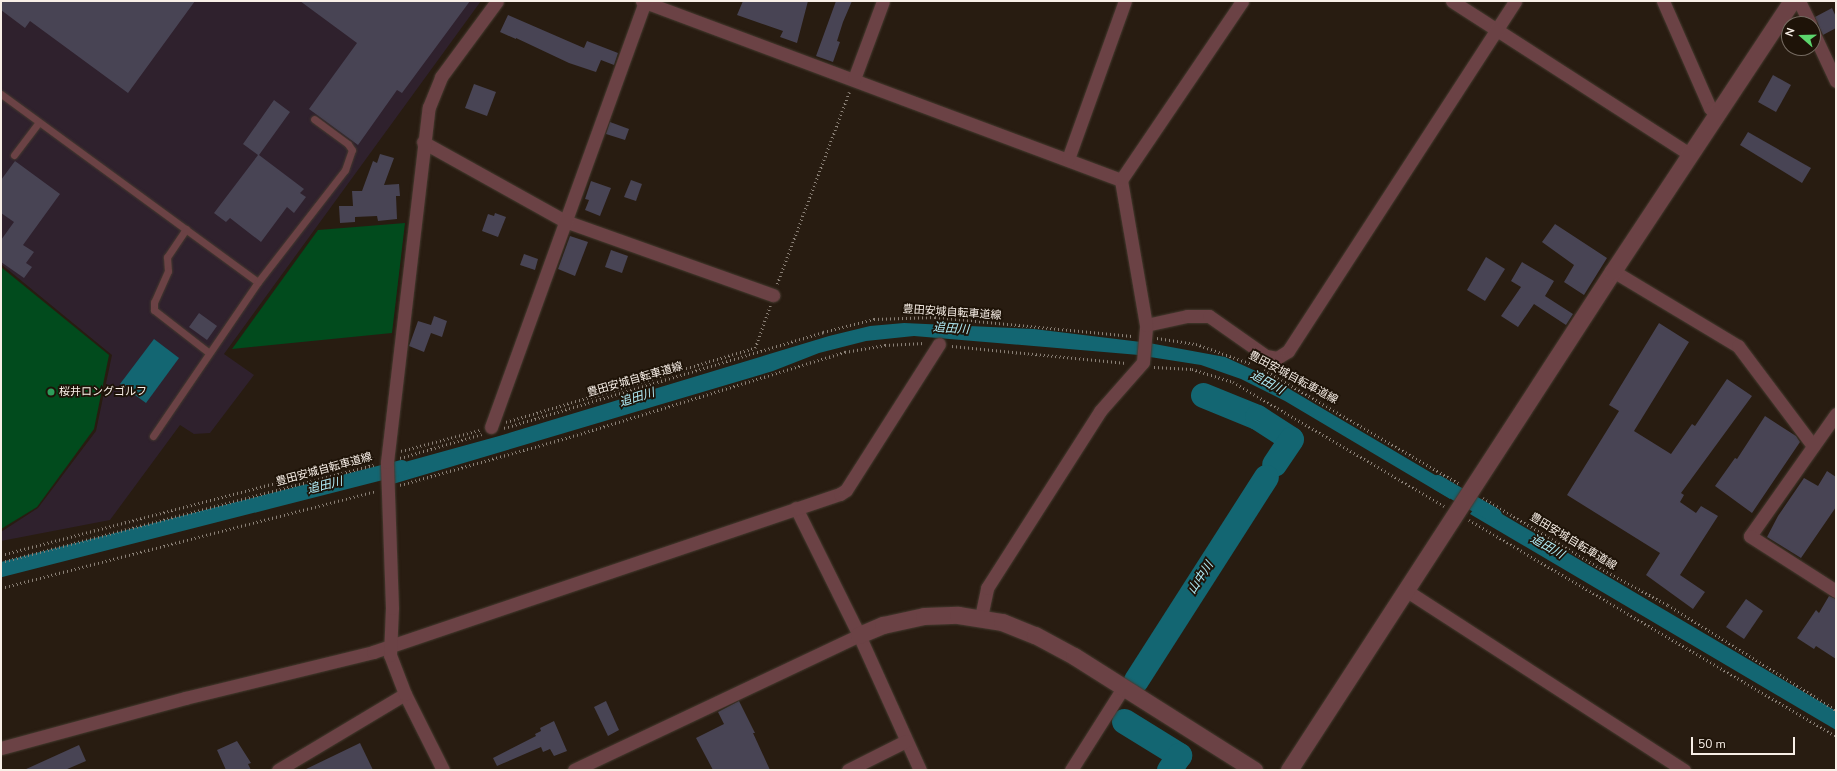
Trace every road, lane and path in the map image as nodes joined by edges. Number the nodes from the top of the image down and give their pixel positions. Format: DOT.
graph roads {
  1 [pos="497,1"];
  2 [pos="883,1"];
  3 [pos="1125,1"];
  4 [pos="1242,1"];
  5 [pos="1452,1"];
  6 [pos="1515,1"];
  7 [pos="1663,1"];
  8 [pos="1792,1"];
  9 [pos="1799,1"];
  10 [pos="643,2"];
  11 [pos="1806,16"];
  12 [pos="1496,30"];
  13 [pos="1821,49"];
  14 [pos="854,79"];
  15 [pos="1836,81"];
  16 [pos="1,94"];
  17 [pos="1716,114"];
  18 [pos="314,118"];
  19 [pos="39,122"];
  20 [pos="423,142"];
  21 [pos="1689,154"];
  22 [pos="14,155"];
  23 [pos="1068,159"];
  24 [pos="1121,180"];
  25 [pos="565,221"];
  26 [pos="186,229"];
  27 [pos="1613,271"];
  28 [pos="258,282"];
  29 [pos="773,295"];
  30 [pos="1146,335"];
  31 [pos="939,344"];
  32 [pos="208,352"];
  33 [pos="1141,364"];
  34 [pos="1255,365"];
  35 [pos="1262,369"];
  36 [pos="1836,414"];
  37 [pos="491,430"];
  38 [pos="153,436"];
  39 [pos="1813,446"];
  40 [pos="387,462"];
  41 [pos="387,486"];
  42 [pos="1470,494"];
  43 [pos="796,508"];
  44 [pos="1459,512"];
  45 [pos="1,555"];
  46 [pos="1,562"];
  47 [pos="1,588"];
  48 [pos="1407,591"];
  49 [pos="1836,591"];
  50 [pos="981,617"];
  51 [pos="859,635"];
  52 [pos="389,646"];
  53 [pos="1123,688"];
  54 [pos="405,694"];
  55 [pos="1836,710"];
  56 [pos="1836,736"];
  57 [pos="906,741"];
  58 [pos="1,748"];
  59 [pos="278,770"];
  60 [pos="443,770"];
  61 [pos="574,770"];
  62 [pos="848,770"];
  63 [pos="920,770"];
  64 [pos="1071,770"];
  65 [pos="1254,770"];
  66 [pos="1290,770"];
  67 [pos="1684,770"];
  1 -- 20 [label="street"];
  2 -- 14 [label="street"];
  3 -- 23 [label="street"];
  4 -- 24 [label="street"];
  5 -- 12 [label="street"];
  6 -- 12 [label="street"];
  7 -- 17 [label="street"];
  8 -- 17 [label="street"];
  9 -- 11 [label="street"];
  10 -- 14 [label="street"];
  10 -- 25 [label="street"];
  12 -- 21 [label="street"];
  12 -- 30 [label="street"];
  13 -- 15 [label="street"];
  14 -- 23 [label="street"];
  14 -- 29 [label="path"];
  16 -- 19 [label="lane"];
  17 -- 21 [label="street"];
  18 -- 28 [label="lane"];
  19 -- 22 [label="lane"];
  19 -- 26 [label="lane"];
  20 -- 25 [label="street"];
  20 -- 40 [label="street"];
  21 -- 27 [label="street"];
  23 -- 24 [label="street"];
  24 -- 30 [label="street"];
  25 -- 29 [label="street"];
  25 -- 37 [label="street"];
  26 -- 28 [label="lane"];
  26 -- 32 [label="lane"];
  27 -- 39 [label="street"];
  27 -- 42 [label="street"];
  28 -- 32 [label="lane"];
  29 -- 37 [label="path"];
  30 -- 33 [label="street"];
  30 -- 34 [label="path, 豊田安城自転車道線"];
  30 -- 37 [label="path, 豊田安城自転車道線"];
  31 -- 33 [label="path"];
  31 -- 41 [label="path"];
  31 -- 43 [label="street"];
  32 -- 38 [label="lane"];
  33 -- 44 [label="path"];
  33 -- 50 [label="street"];
  35 -- 42 [label="path, 豊田安城自転車道線"];
  36 -- 39 [label="street"];
  37 -- 40 [label="path"];
  37 -- 40 [label="path, 豊田安城自転車道線"];
  39 -- 49 [label="street"];
  40 -- 41 [label="street"];
  40 -- 45 [label="path"];
  40 -- 46 [label="path, 豊田安城自転車道線"];
  41 -- 47 [label="path"];
  41 -- 52 [label="street"];
  42 -- 44 [label="street"];
  42 -- 55 [label="path, 豊田安城自転車道線"];
  43 -- 51 [label="street"];
  43 -- 52 [label="street"];
  44 -- 48 [label="street"];
  44 -- 56 [label="path"];
  48 -- 66 [label="street"];
  48 -- 67 [label="street"];
  50 -- 51 [label="street"];
  50 -- 53 [label="street"];
  51 -- 57 [label="street"];
  51 -- 61 [label="street"];
  52 -- 54 [label="street"];
  52 -- 58 [label="street"];
  53 -- 64 [label="street"];
  53 -- 65 [label="street"];
  54 -- 59 [label="street"];
  54 -- 60 [label="street"];
  57 -- 62 [label="street"];
  57 -- 63 [label="street"];
}
